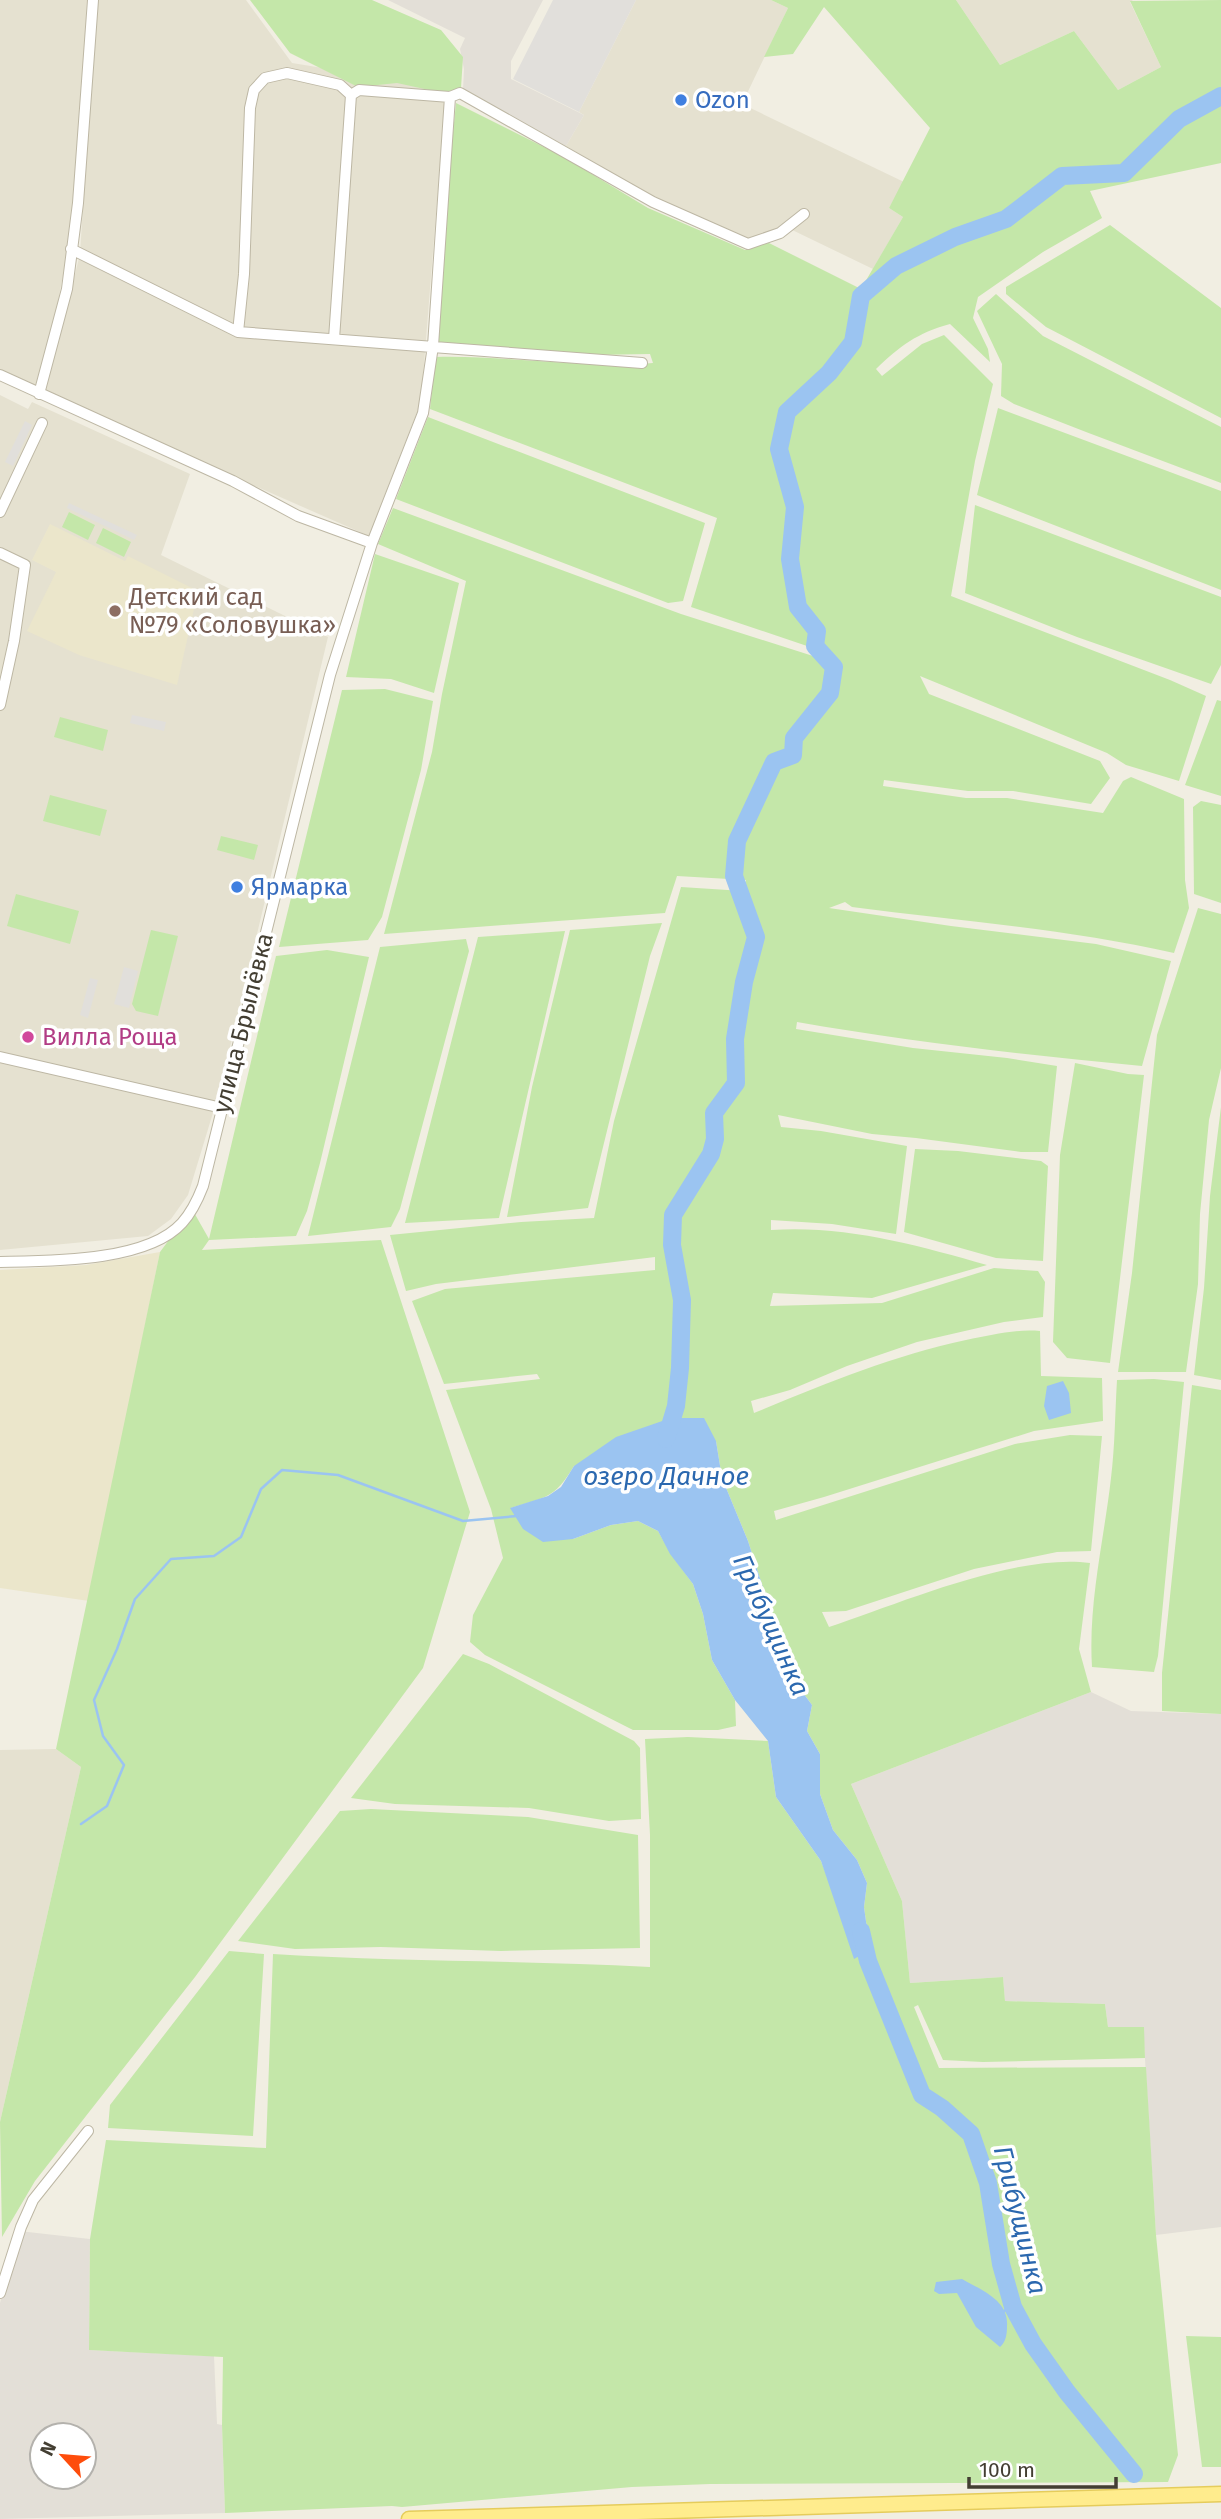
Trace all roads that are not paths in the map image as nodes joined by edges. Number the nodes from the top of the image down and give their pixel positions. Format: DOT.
graph roads {
  1 [pos="93,0"];
  2 [pos="351,95"];
  3 [pos="450,97"];
  4 [pos="804,214"];
  5 [pos="71,249"];
  6 [pos="238,331"];
  7 [pos="334,339"];
  8 [pos="433,346"];
  9 [pos="642,363"];
  10 [pos="0,376"];
  11 [pos="39,394"];
  12 [pos="43,423"];
  13 [pos="0,512"];
  14 [pos="372,543"];
  15 [pos="0,553"];
  16 [pos="0,705"];
  17 [pos="0,1057"];
  18 [pos="222,1108"];
  19 [pos="0,1262"];
  20 [pos="88,2132"];
  21 [pos="0,2293"];
  22 [pos="1221,2494"];
  23 [pos="409,2519"];
  1 -- 5 [label="street"];
  2 -- 3 [label="street"];
  2 -- 6 [label="street"];
  2 -- 7 [label="street"];
  3 -- 4 [label="street"];
  3 -- 8 [label="street, улица Брылёвка"];
  5 -- 6 [label="street"];
  5 -- 11 [label="street"];
  6 -- 7 [label="street"];
  7 -- 8 [label="street"];
  8 -- 9 [label="street"];
  8 -- 14 [label="street, улица Брылёвка"];
  10 -- 11 [label="street"];
  11 -- 14 [label="street"];
  12 -- 13 [label="street"];
  14 -- 18 [label="street, улица Брылёвка"];
  15 -- 16 [label="street"];
  17 -- 18 [label="street"];
  18 -- 19 [label="street, улица Брылёвка"];
  20 -- 21 [label="street"];
  22 -- 23 [label="main road"];
}
